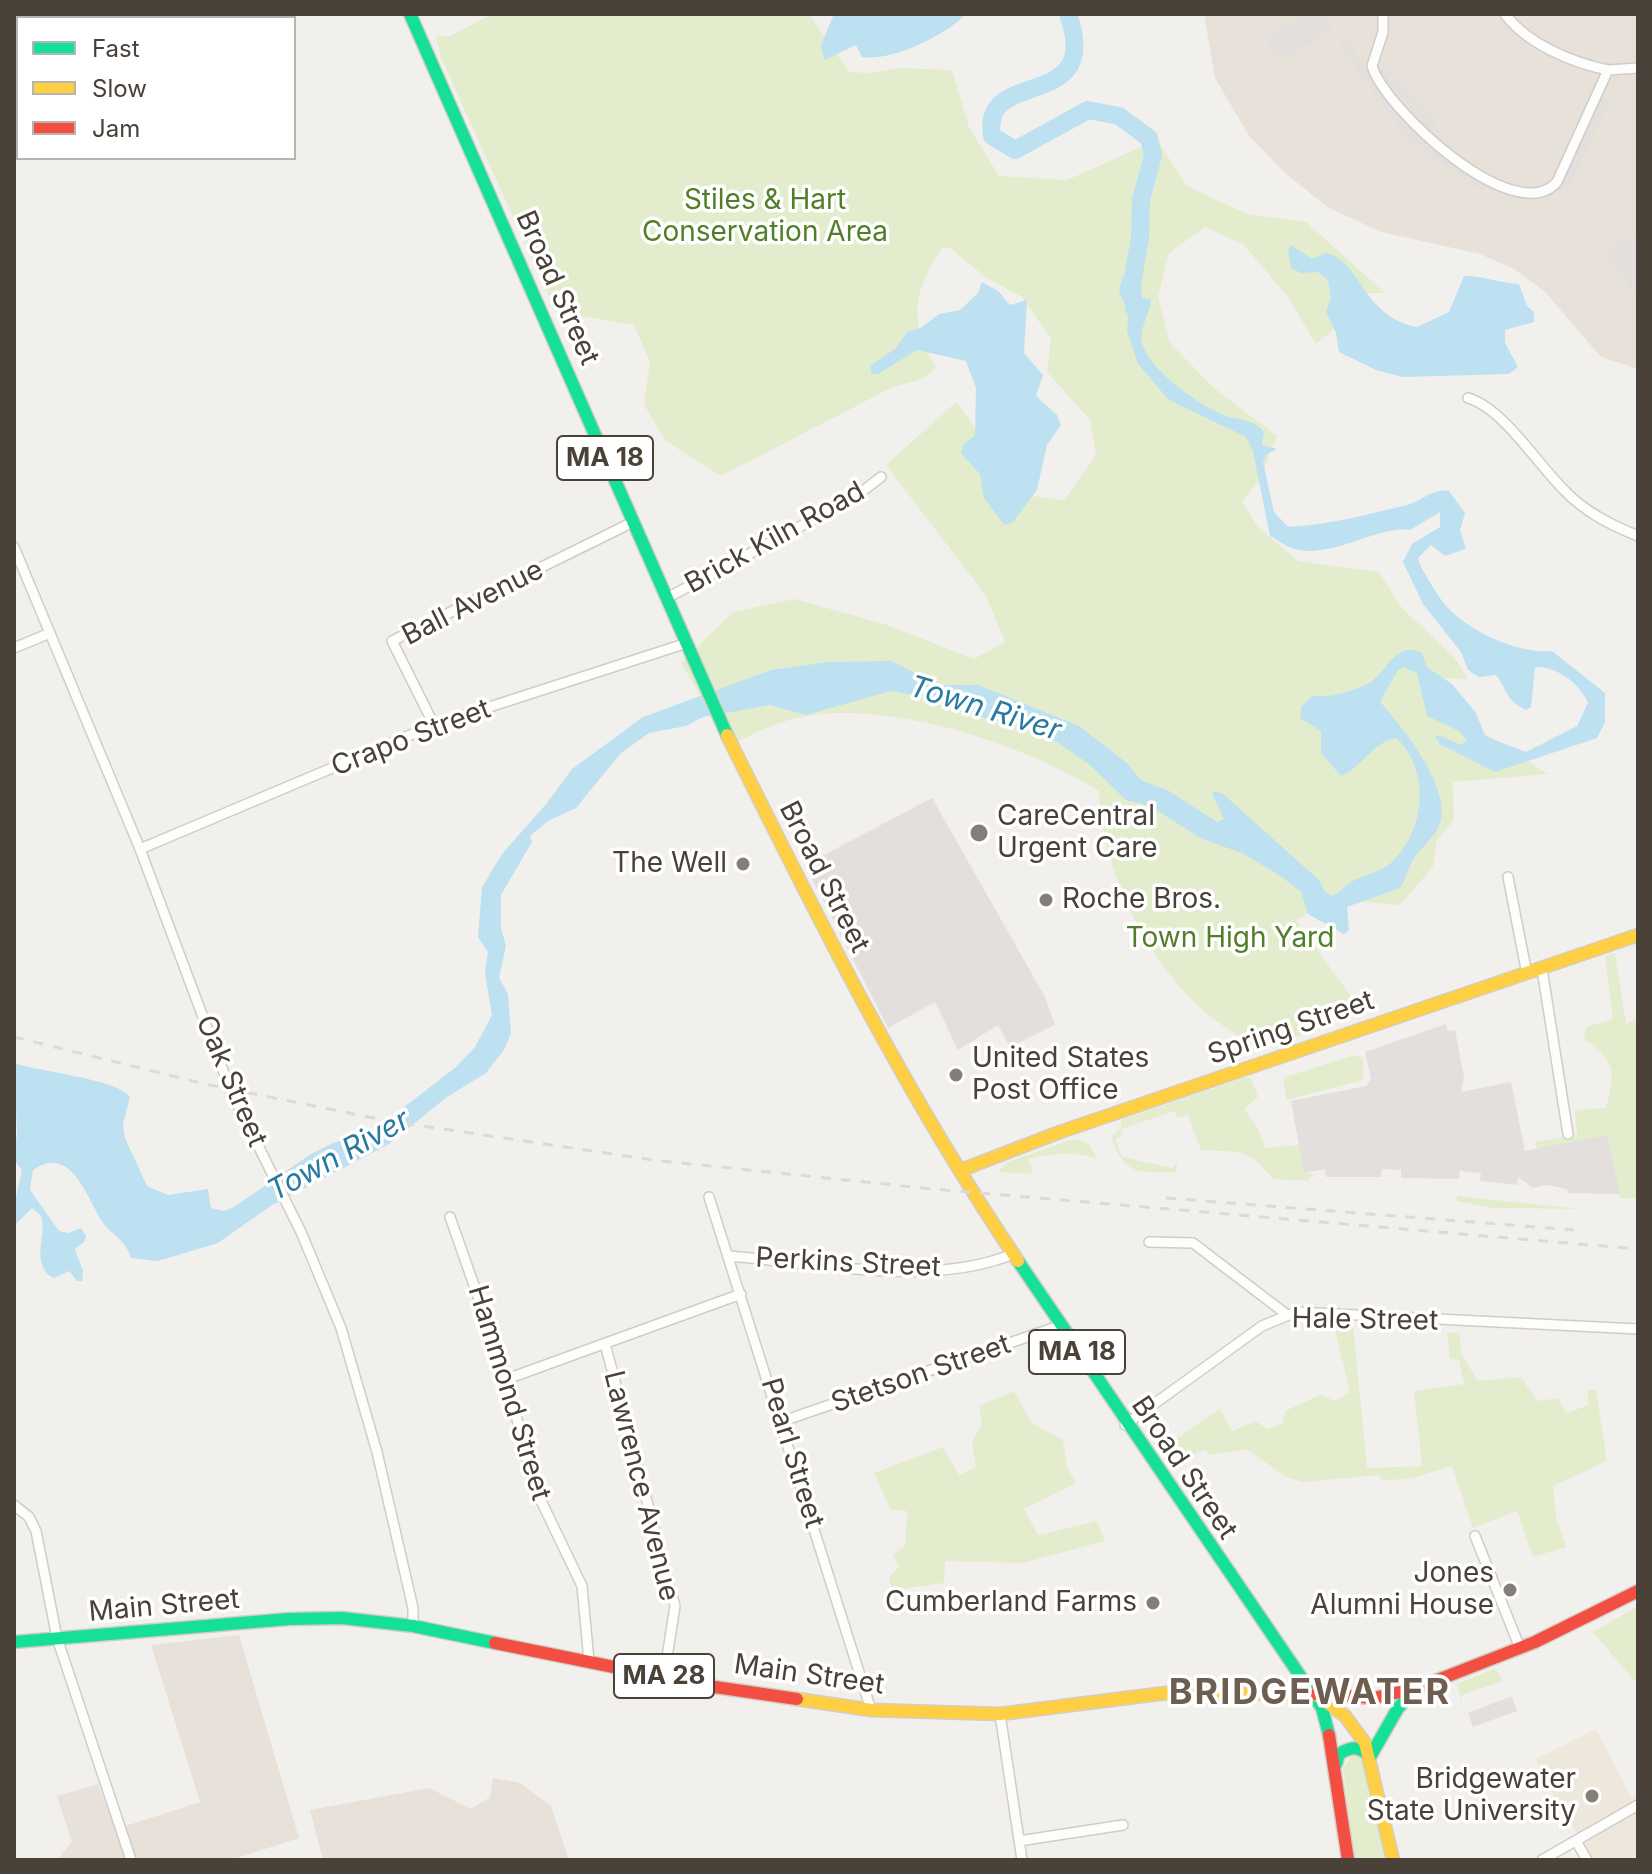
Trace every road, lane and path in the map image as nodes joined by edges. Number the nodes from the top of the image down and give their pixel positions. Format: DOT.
graph roads {
  1 [pos="410,14"];
  2 [pos="1383,14"];
  3 [pos="1505,14"];
  4 [pos="1638,68"];
  5 [pos="1608,70"];
  6 [pos="1468,398"];
  7 [pos="881,477"];
  8 [pos="633,522"];
  9 [pos="1638,536"];
  10 [pos="14,547"];
  11 [pos="667,598"];
  12 [pos="50,633"];
  13 [pos="687,643"];
  14 [pos="14,648"];
  15 [pos="434,725"];
  16 [pos="140,849"];
  17 [pos="1508,877"];
  18 [pos="1638,935"];
  19 [pos="1542,969"];
  20 [pos="1527,974"];
  21 [pos="1568,1134"];
  22 [pos="961,1170"];
  23 [pos="709,1197"];
  24 [pos="450,1217"];
  25 [pos="1149,1242"];
  26 [pos="1013,1254"];
  27 [pos="729,1256"];
  28 [pos="741,1294"];
  29 [pos="1286,1314"];
  30 [pos="1059,1326"];
  31 [pos="1638,1329"];
  32 [pos="605,1344"];
  33 [pos="507,1379"];
  34 [pos="783,1421"];
  35 [pos="1125,1425"];
  36 [pos="14,1505"];
  37 [pos="1475,1536"];
  38 [pos="1638,1591"];
  39 [pos="413,1626"];
  40 [pos="57,1638"];
  41 [pos="14,1642"];
  42 [pos="1520,1648"];
  43 [pos="589,1661"];
  44 [pos="664,1676"];
  45 [pos="1417,1688"];
  46 [pos="1315,1694"];
  47 [pos="871,1710"];
  48 [pos="1000,1714"];
  49 [pos="1370,1757"];
  50 [pos="1336,1766"];
  51 [pos="1638,1805"];
  52 [pos="1123,1825"];
  53 [pos="1019,1841"];
  54 [pos="1576,1841"];
  55 [pos="131,1860"];
  56 [pos="1022,1860"];
  57 [pos="1348,1860"];
  58 [pos="1393,1860"];
  59 [pos="1542,1860"];
  60 [pos="1587,1860"];
  1 -- 8 [label="main road, Broad Street / MA 18"];
  2 -- 5 [label="street"];
  3 -- 5 [label="street"];
  4 -- 5 [label="street"];
  6 -- 9 [label="street"];
  7 -- 11 [label="street, Brick Kiln Road"];
  8 -- 11 [label="main road, Broad Street / MA 18"];
  8 -- 15 [label="street, Ball Avenue"];
  10 -- 12 [label="street, Oak Street"];
  11 -- 13 [label="main road, Broad Street / MA 18"];
  12 -- 14 [label="street"];
  12 -- 16 [label="street, Oak Street"];
  13 -- 15 [label="street, Crapo Street"];
  13 -- 22 [label="main road, Broad Street / MA 18"];
  15 -- 16 [label="street, Crapo Street"];
  16 -- 39 [label="street, Oak Street"];
  17 -- 20 [label="street"];
  18 -- 19 [label="main road, Spring Street"];
  19 -- 20 [label="main road, Spring Street"];
  19 -- 21 [label="street"];
  20 -- 22 [label="main road, Spring Street"];
  22 -- 26 [label="main road, Broad Street / MA 18"];
  23 -- 27 [label="street, Pearl Street"];
  24 -- 33 [label="street, Hammond Street"];
  25 -- 29 [label="street"];
  26 -- 27 [label="street, Perkins Street"];
  26 -- 30 [label="main road, Broad Street / MA 18"];
  27 -- 28 [label="street, Pearl Street"];
  28 -- 32 [label="street"];
  28 -- 34 [label="street, Pearl Street"];
  29 -- 31 [label="street, Hale Street"];
  29 -- 35 [label="street, Hale Street"];
  30 -- 34 [label="street, Stetson Street"];
  30 -- 35 [label="main road, Broad Street / MA 18"];
  32 -- 33 [label="street"];
  32 -- 44 [label="street, Lawrence Avenue"];
  33 -- 43 [label="street, Hammond Street"];
  34 -- 47 [label="street, Pearl Street"];
  35 -- 46 [label="main road, Broad Street / MA 18"];
  36 -- 40 [label="street"];
  37 -- 42 [label="street"];
  38 -- 42 [label="main road, Main Street"];
  39 -- 40 [label="main road, Main Street / MA 28"];
  39 -- 43 [label="main road, Main Street / MA 28"];
  40 -- 41 [label="main road, Main Street / MA 28"];
  40 -- 55 [label="street"];
  42 -- 45 [label="main road, Main Street"];
  43 -- 44 [label="main road, Main Street / MA 28"];
  44 -- 47 [label="main road, Main Street / MA 28"];
  45 -- 46 [label="main road, Main Street"];
  45 -- 49 [label="main road"];
  46 -- 48 [label="main road, Main Street / MA 28"];
  46 -- 49 [label="main road, MA 18"];
  46 -- 50 [label="main road, MA 18"];
  47 -- 48 [label="main road, Main Street / MA 28"];
  48 -- 53 [label="street"];
  49 -- 50 [label="main road"];
  49 -- 58 [label="main road, MA 18"];
  50 -- 57 [label="main road, MA 18"];
  51 -- 54 [label="street"];
  52 -- 53 [label="street"];
  53 -- 56 [label="street"];
  54 -- 59 [label="street"];
  54 -- 60 [label="street"];
}
